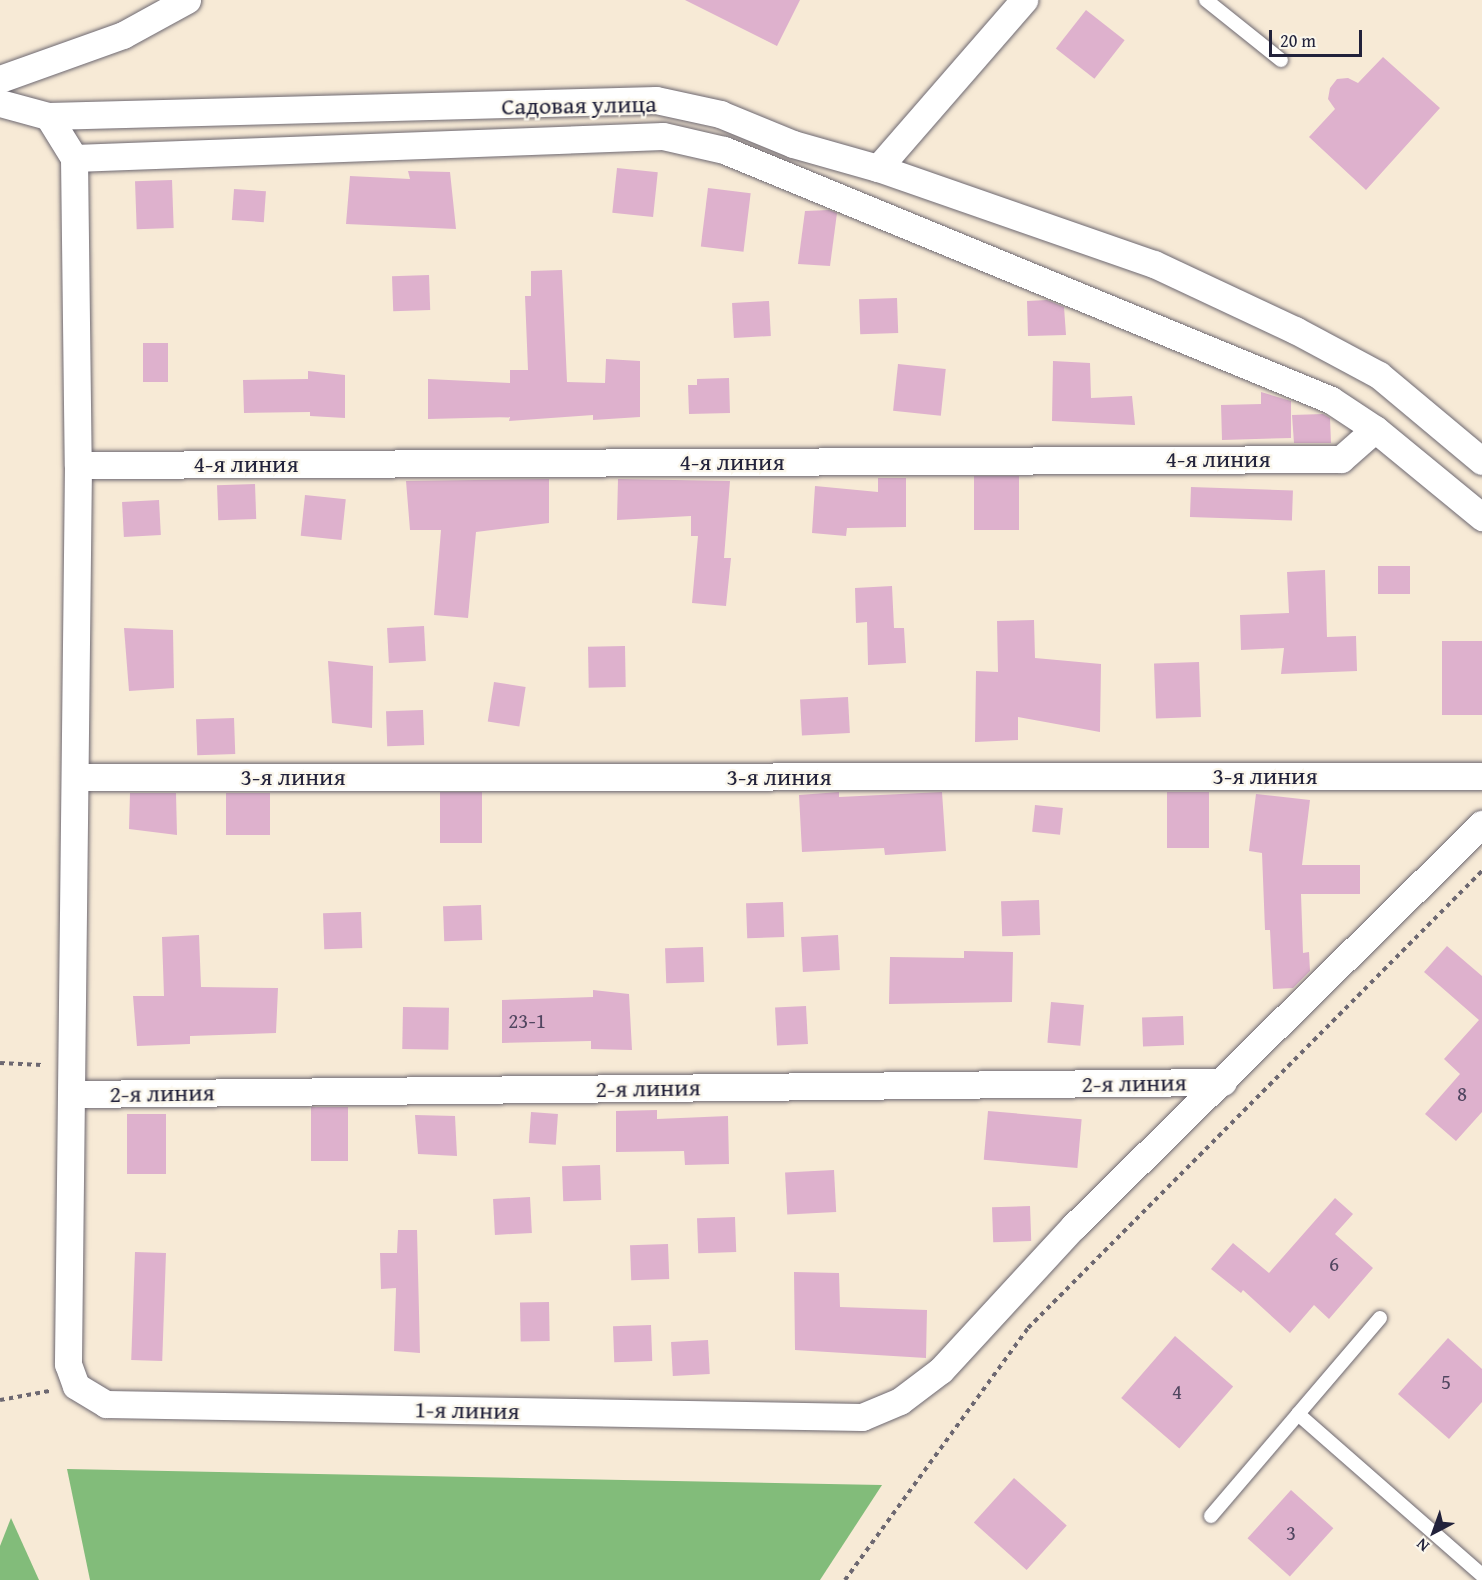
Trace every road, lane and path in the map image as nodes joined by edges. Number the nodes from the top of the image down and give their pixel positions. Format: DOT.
graph roads {
  1 [pos="187,0"];
  2 [pos="1024,0"];
  3 [pos="1206,0"];
  4 [pos="1281,60"];
  5 [pos="0,79"];
  6 [pos="0,103"];
  7 [pos="48,116"];
  8 [pos="74,158"];
  9 [pos="878,168"];
  10 [pos="1375,429"];
  11 [pos="1482,461"];
  12 [pos="78,465"];
  13 [pos="1482,517"];
  14 [pos="1482,776"];
  15 [pos="75,777"];
  16 [pos="1482,824"];
  17 [pos="1482,871"];
  18 [pos="0,1063"];
  19 [pos="73,1066"];
  20 [pos="1223,1082"];
  21 [pos="73,1094"];
  22 [pos="1380,1318"];
  23 [pos="76,1386"];
  24 [pos="0,1400"];
  25 [pos="1298,1414"];
  26 [pos="1211,1516"];
  27 [pos="1482,1575"];
  28 [pos="845,1580"];
  1 -- 5 [label="street"];
  2 -- 9 [label="street"];
  3 -- 4 [label="lane"];
  6 -- 7 [label="street, Садовая улица"];
  7 -- 8 [label="street"];
  7 -- 9 [label="street, Садовая улица"];
  8 -- 10 [label="street"];
  8 -- 12 [label="street"];
  9 -- 11 [label="street, Садовая улица"];
  10 -- 12 [label="street, 4-я линия"];
  10 -- 13 [label="street"];
  12 -- 15 [label="street"];
  14 -- 15 [label="street, 3-я линия"];
  15 -- 19 [label="street"];
  16 -- 20 [label="street"];
  17 -- 28 [label="path"];
  18 -- 19 [label="path"];
  19 -- 21 [label="street"];
  20 -- 21 [label="street, 2-я линия"];
  20 -- 23 [label="street, 1-я линия"];
  21 -- 23 [label="street"];
  22 -- 25 [label="lane"];
  23 -- 24 [label="path"];
  25 -- 26 [label="lane"];
  25 -- 27 [label="lane"];
}
